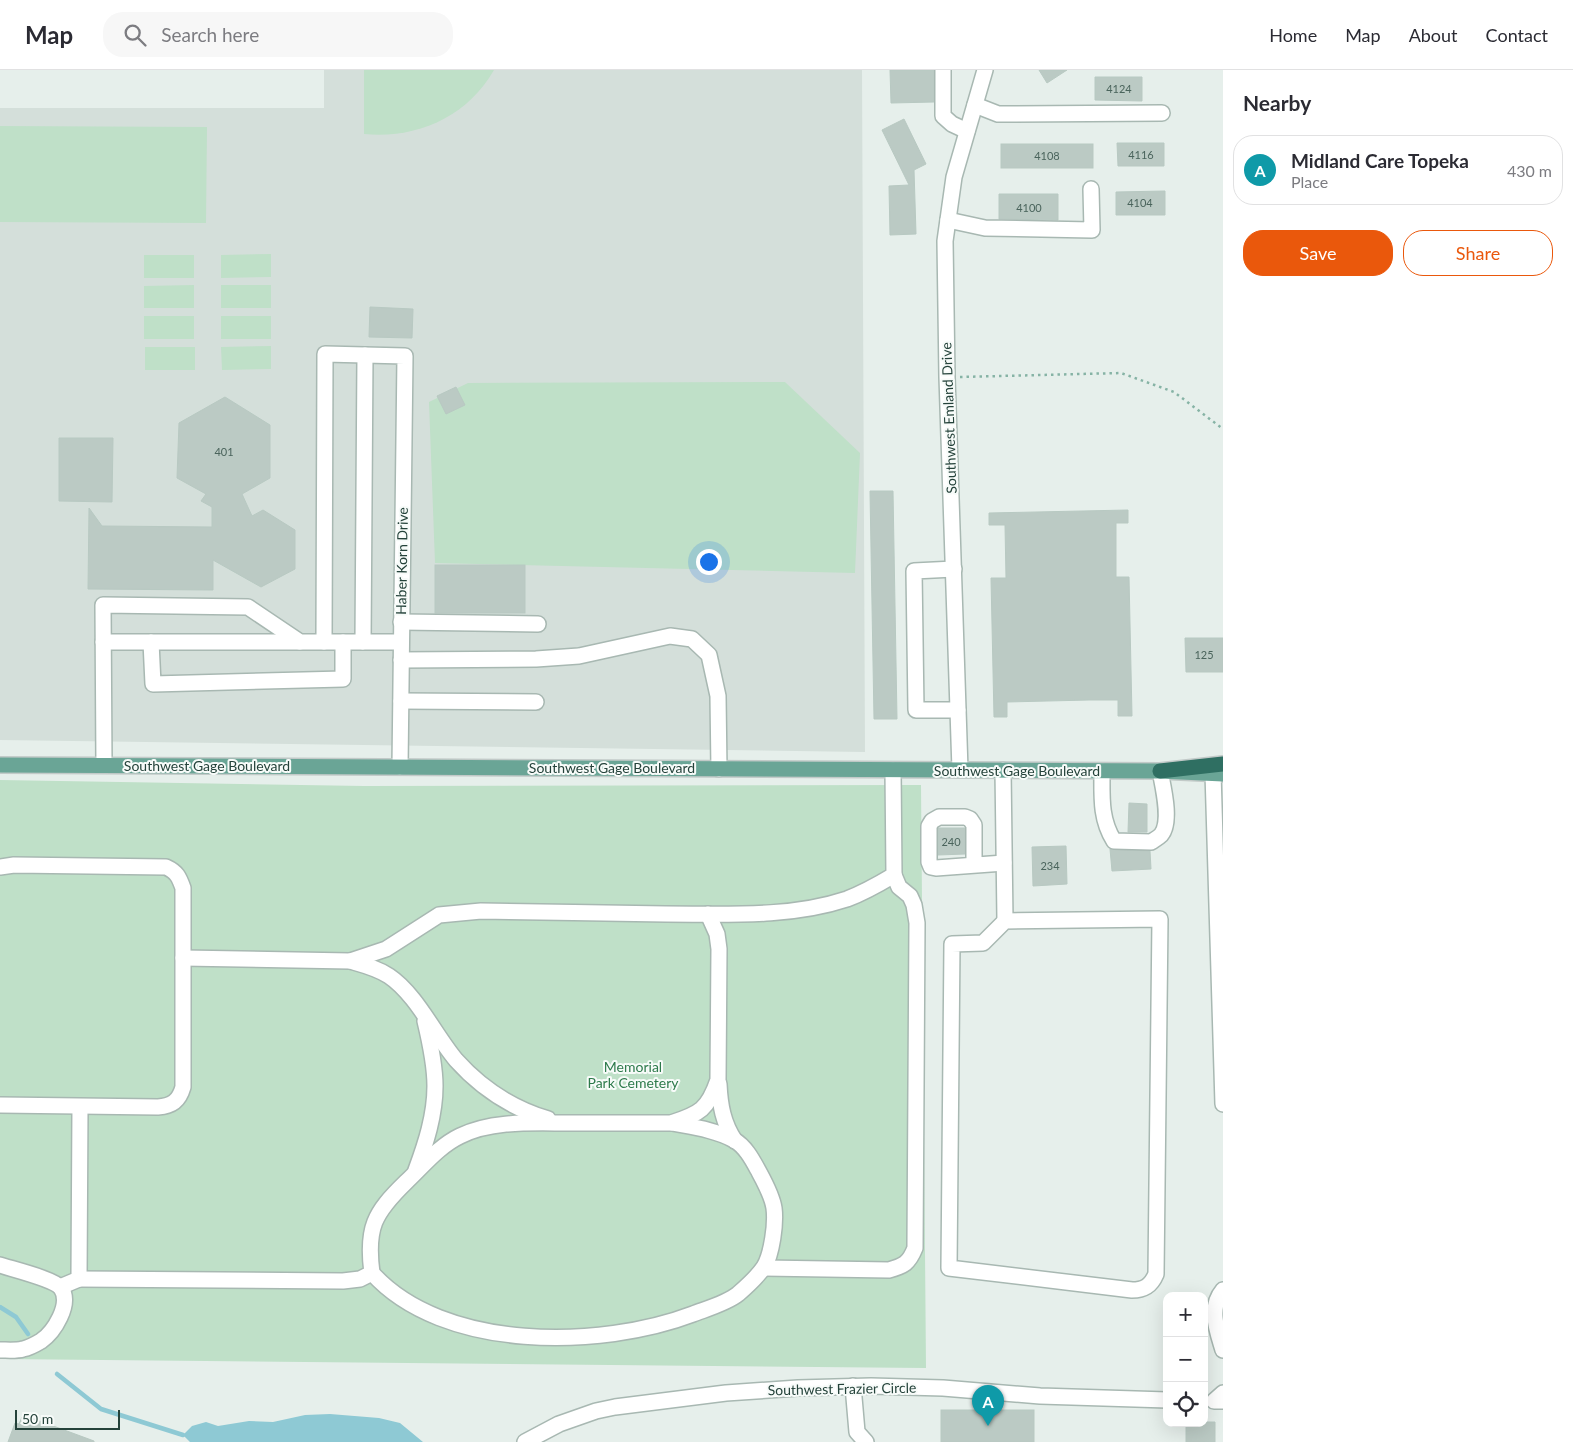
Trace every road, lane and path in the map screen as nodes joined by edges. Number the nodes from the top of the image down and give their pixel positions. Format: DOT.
graph roads {
  1 [pos="943,70"];
  2 [pos="985,70"];
  3 [pos="975,105"];
  4 [pos="1162,113"];
  5 [pos="967,131"];
  6 [pos="1091,189"];
  7 [pos="948,220"];
  8 [pos="365,355"];
  9 [pos="947,378"];
  10 [pos="1223,429"];
  11 [pos="954,569"];
  12 [pos="401,622"];
  13 [pos="538,624"];
  14 [pos="103,642"];
  15 [pos="151,642"];
  16 [pos="300,642"];
  17 [pos="324,642"];
  18 [pos="342,642"];
  19 [pos="362,642"];
  20 [pos="401,642"];
  21 [pos="401,660"];
  22 [pos="401,701"];
  23 [pos="536,702"];
  24 [pos="958,710"];
  25 [pos="0,765"];
  26 [pos="104,765"];
  27 [pos="400,767"];
  28 [pos="719,769"];
  29 [pos="894,770"];
  30 [pos="960,770"];
  31 [pos="1003,770"];
  32 [pos="1220,770"];
  33 [pos="1102,771"];
  34 [pos="1160,771"];
  35 [pos="1004,863"];
  36 [pos="974,865"];
  37 [pos="0,867"];
  38 [pos="894,875"];
  39 [pos="708,914"];
  40 [pos="1005,921"];
  41 [pos="183,958"];
  42 [pos="350,961"];
  43 [pos="424,1017"];
  44 [pos="718,1080"];
  45 [pos="1223,1104"];
  46 [pos="0,1105"];
  47 [pos="80,1107"];
  48 [pos="561,1123"];
  49 [pos="671,1123"];
  50 [pos="735,1141"];
  51 [pos="415,1174"];
  52 [pos="0,1265"];
  53 [pos="764,1268"];
  54 [pos="372,1272"];
  55 [pos="79,1279"];
  56 [pos="60,1287"];
  57 [pos="1223,1290"];
  58 [pos="0,1350"];
  59 [pos="1223,1350"];
  60 [pos="853,1386"];
  61 [pos="1163,1400"];
  62 [pos="524,1442"];
  63 [pos="866,1442"];
  1 -- 5 [label="street"];
  2 -- 3 [label="street, Southwest Emland Drive"];
  3 -- 4 [label="street"];
  3 -- 5 [label="street, Southwest Emland Drive"];
  5 -- 7 [label="street, Southwest Emland Drive"];
  6 -- 7 [label="street"];
  7 -- 9 [label="street, Southwest Emland Drive"];
  8 -- 12 [label="street, Haber Korn Drive"];
  8 -- 17 [label="street"];
  8 -- 19 [label="street"];
  9 -- 10 [label="path"];
  9 -- 11 [label="street, Southwest Emland Drive"];
  11 -- 24 [label="street, Southwest Emland Drive"];
  11 -- 24 [label="street"];
  12 -- 13 [label="street"];
  12 -- 20 [label="street, Haber Korn Drive"];
  14 -- 15 [label="street"];
  14 -- 16 [label="street"];
  14 -- 26 [label="street"];
  15 -- 16 [label="street"];
  15 -- 18 [label="street"];
  16 -- 17 [label="street"];
  17 -- 18 [label="street"];
  18 -- 19 [label="street"];
  19 -- 20 [label="street"];
  20 -- 21 [label="street, Haber Korn Drive"];
  21 -- 22 [label="street, Haber Korn Drive"];
  21 -- 28 [label="street"];
  22 -- 23 [label="street"];
  22 -- 27 [label="street, Haber Korn Drive"];
  24 -- 30 [label="street, Southwest Emland Drive"];
  25 -- 26 [label="main road, Southwest Gage Boulevard"];
  26 -- 27 [label="main road, Southwest Gage Boulevard"];
  27 -- 28 [label="main road, Southwest Gage Boulevard"];
  28 -- 29 [label="main road, Southwest Gage Boulevard"];
  29 -- 30 [label="main road, Southwest Gage Boulevard"];
  29 -- 38 [label="street"];
  30 -- 31 [label="main road, Southwest Gage Boulevard"];
  31 -- 33 [label="main road, Southwest Gage Boulevard"];
  31 -- 35 [label="street"];
  32 -- 34 [label="highway"];
  32 -- 45 [label="street"];
  33 -- 34 [label="main road, Southwest Gage Boulevard"];
  33 -- 34 [label="street"];
  35 -- 36 [label="street"];
  35 -- 40 [label="street"];
  37 -- 41 [label="street"];
  38 -- 39 [label="street"];
  38 -- 53 [label="street"];
  39 -- 42 [label="street"];
  39 -- 44 [label="street"];
  40 -- 40 [label="street"];
  41 -- 42 [label="street"];
  41 -- 47 [label="street"];
  42 -- 43 [label="street"];
  43 -- 48 [label="street"];
  43 -- 51 [label="street"];
  44 -- 49 [label="street"];
  44 -- 50 [label="street"];
  46 -- 47 [label="street"];
  47 -- 55 [label="street"];
  48 -- 49 [label="street"];
  48 -- 51 [label="street"];
  49 -- 50 [label="street"];
  50 -- 53 [label="street"];
  51 -- 54 [label="street"];
  52 -- 56 [label="street"];
  53 -- 54 [label="street"];
  54 -- 55 [label="street"];
  55 -- 56 [label="street"];
  56 -- 58 [label="street"];
  57 -- 59 [label="street"];
  60 -- 61 [label="street, Southwest Frazier Circle"];
  60 -- 62 [label="street, Southwest Frazier Circle"];
  60 -- 63 [label="street"];
}
